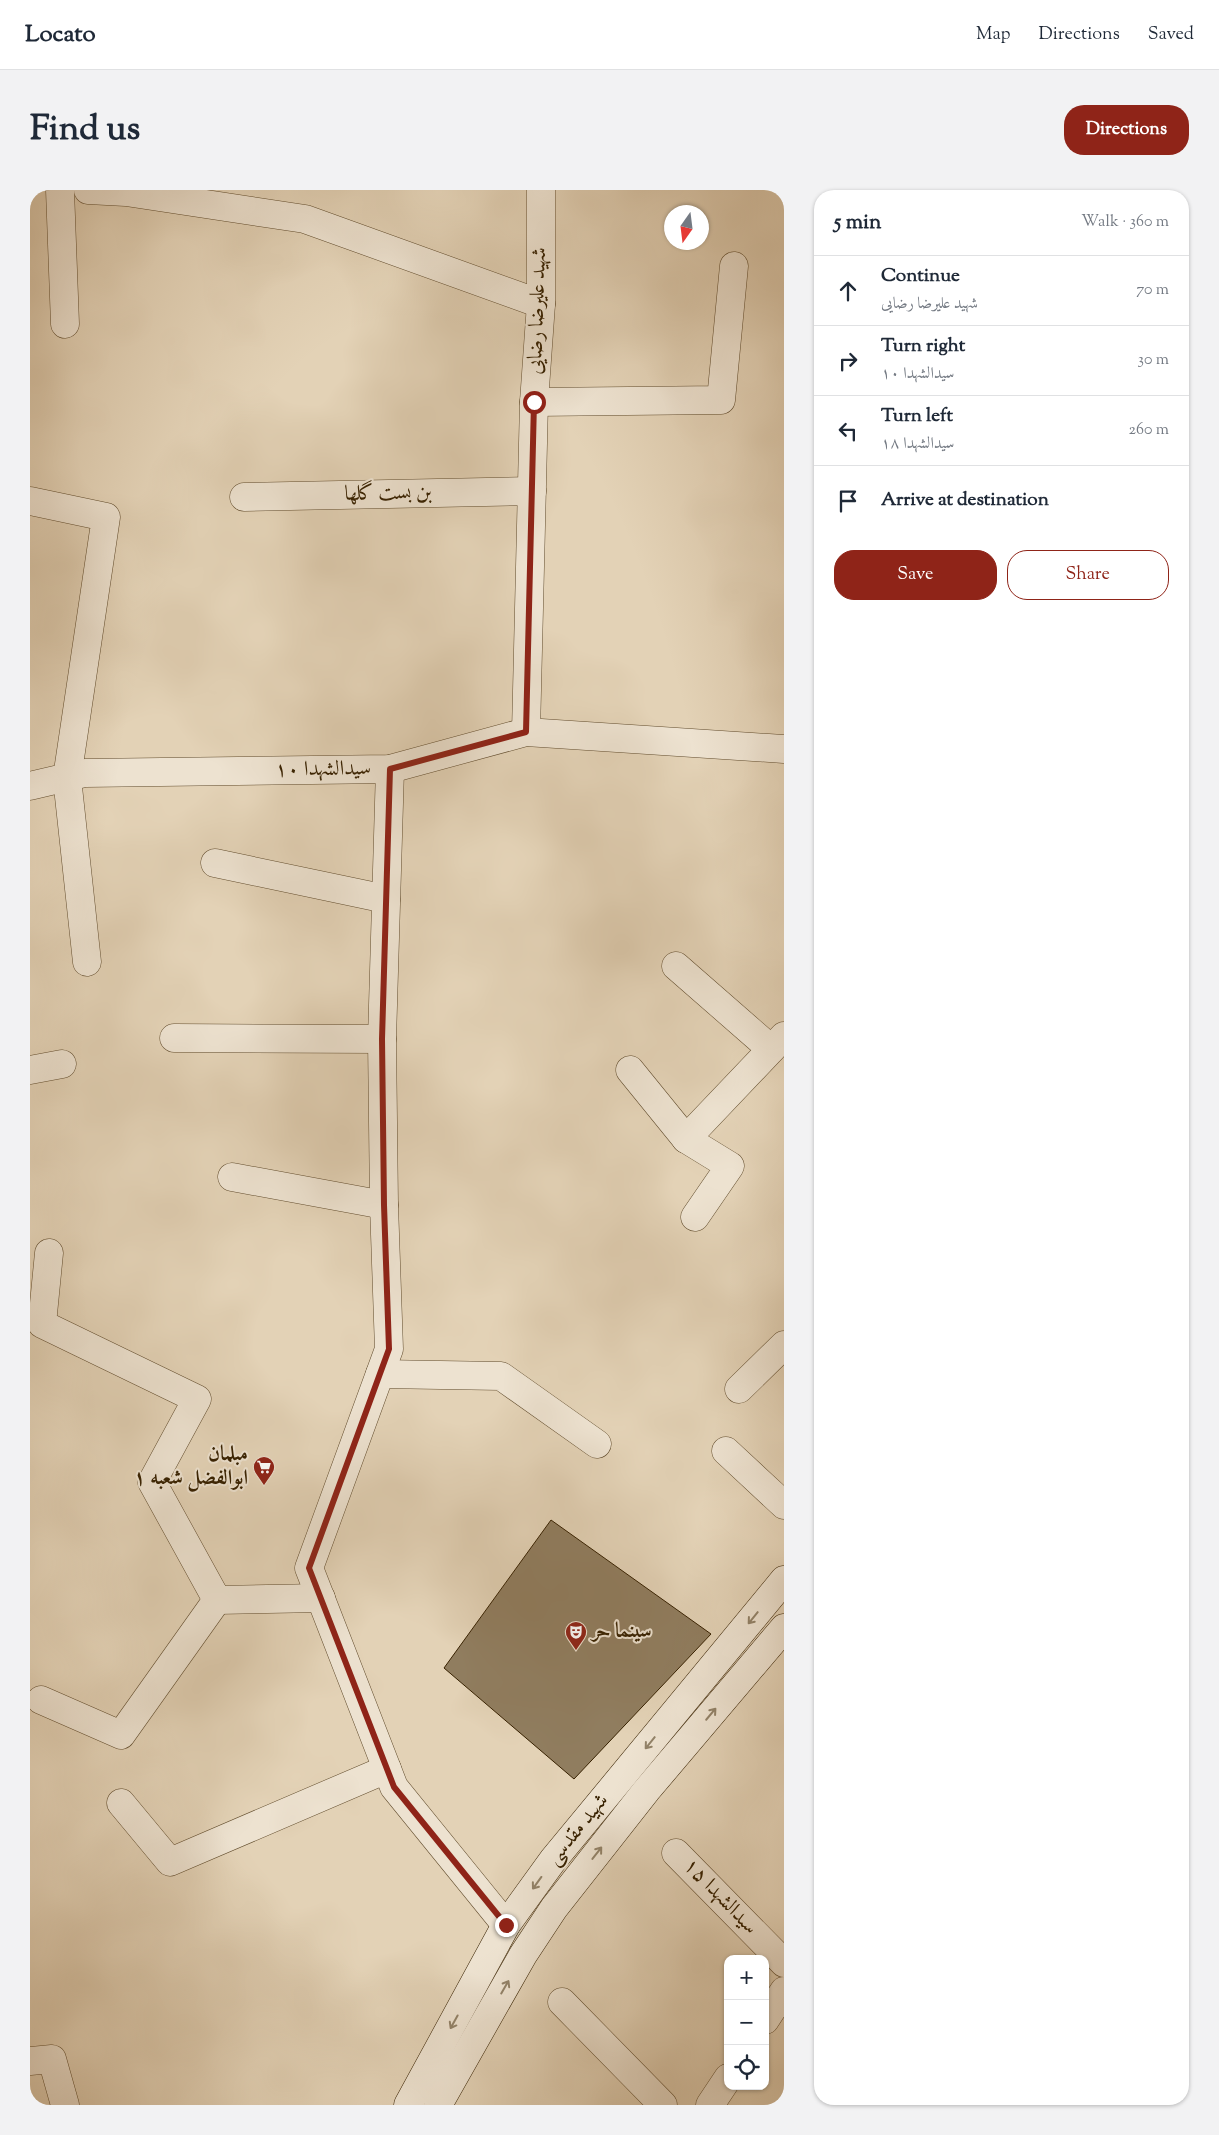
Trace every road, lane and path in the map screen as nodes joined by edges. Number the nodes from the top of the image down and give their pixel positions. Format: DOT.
graph roads {
  1 [pos="60,190"];
  2 [pos="101,190"];
  3 [pos="541,190"];
  4 [pos="734,266"];
  5 [pos="541,304"];
  6 [pos="65,324"];
  7 [pos="534,402"];
  8 [pos="532,491"];
  9 [pos="244,497"];
  10 [pos="30,501"];
  11 [pos="526,732"];
  12 [pos="784,749"];
  13 [pos="390,769"];
  14 [pos="67,778"];
  15 [pos="30,786"];
  16 [pos="215,863"];
  17 [pos="386,898"];
  18 [pos="87,962"];
  19 [pos="676,966"];
  20 [pos="174,1038"];
  21 [pos="382,1039"];
  22 [pos="778,1043"];
  23 [pos="62,1064"];
  24 [pos="30,1070"];
  25 [pos="630,1070"];
  26 [pos="686,1139"];
  27 [pos="232,1177"];
  28 [pos="384,1205"];
  29 [pos="695,1217"];
  30 [pos="48,1254"];
  31 [pos="784,1345"];
  32 [pos="380,1374"];
  33 [pos="739,1389"];
  34 [pos="597,1444"];
  35 [pos="726,1451"];
  36 [pos="784,1505"];
  37 [pos="784,1580"];
  38 [pos="321,1598"];
  39 [pos="217,1600"];
  40 [pos="784,1628"];
  41 [pos="42,1700"];
  42 [pos="387,1769"];
  43 [pos="121,1803"];
  44 [pos="676,1853"];
  45 [pos="506,1925"];
  46 [pos="784,1964"];
  47 [pos="784,1991"];
  48 [pos="562,2002"];
  49 [pos="769,2014"];
  50 [pos="30,2061"];
  51 [pos="724,2084"];
  52 [pos="65,2105"];
  53 [pos="408,2105"];
  54 [pos="438,2105"];
  55 [pos="663,2105"];
  56 [pos="710,2105"];
  1 -- 6 [label="street"];
  2 -- 5 [label="street"];
  3 -- 5 [label="street, شهید علیرضا رضایی"];
  4 -- 7 [label="street"];
  5 -- 7 [label="street, شهید علیرضا رضایی"];
  7 -- 8 [label="street, شهید علیرضا رضایی"];
  8 -- 9 [label="street, بن بست گلها"];
  8 -- 11 [label="street, شهید علیرضا رضایی"];
  10 -- 14 [label="street"];
  11 -- 12 [label="street, سیدالشهدا ۱۰"];
  11 -- 13 [label="street, سیدالشهدا ۱۰"];
  13 -- 14 [label="street, سیدالشهدا ۱۰"];
  13 -- 17 [label="street"];
  14 -- 15 [label="street, سیدالشهدا ۱۰"];
  14 -- 18 [label="street"];
  16 -- 17 [label="street"];
  17 -- 21 [label="street"];
  19 -- 22 [label="street"];
  20 -- 21 [label="street"];
  21 -- 28 [label="street"];
  22 -- 26 [label="street"];
  23 -- 24 [label="street"];
  25 -- 26 [label="street"];
  26 -- 29 [label="street"];
  27 -- 28 [label="street"];
  28 -- 32 [label="street"];
  30 -- 39 [label="street"];
  31 -- 33 [label="street"];
  32 -- 34 [label="street"];
  32 -- 38 [label="street"];
  35 -- 36 [label="street"];
  37 -- 45 [label="street, شهید مقدسی, one-way"];
  38 -- 39 [label="street"];
  38 -- 42 [label="street"];
  39 -- 41 [label="street"];
  54 -- 40 [label="street, شهید مقدسی, one-way"];
  42 -- 43 [label="street"];
  42 -- 45 [label="street"];
  44 -- 46 [label="street, سیدالشهدا ۱۵"];
  45 -- 53 [label="street, شهید مقدسی, one-way"];
  47 -- 49 [label="street"];
  48 -- 55 [label="street"];
  50 -- 52 [label="street"];
  51 -- 56 [label="street"];
}
